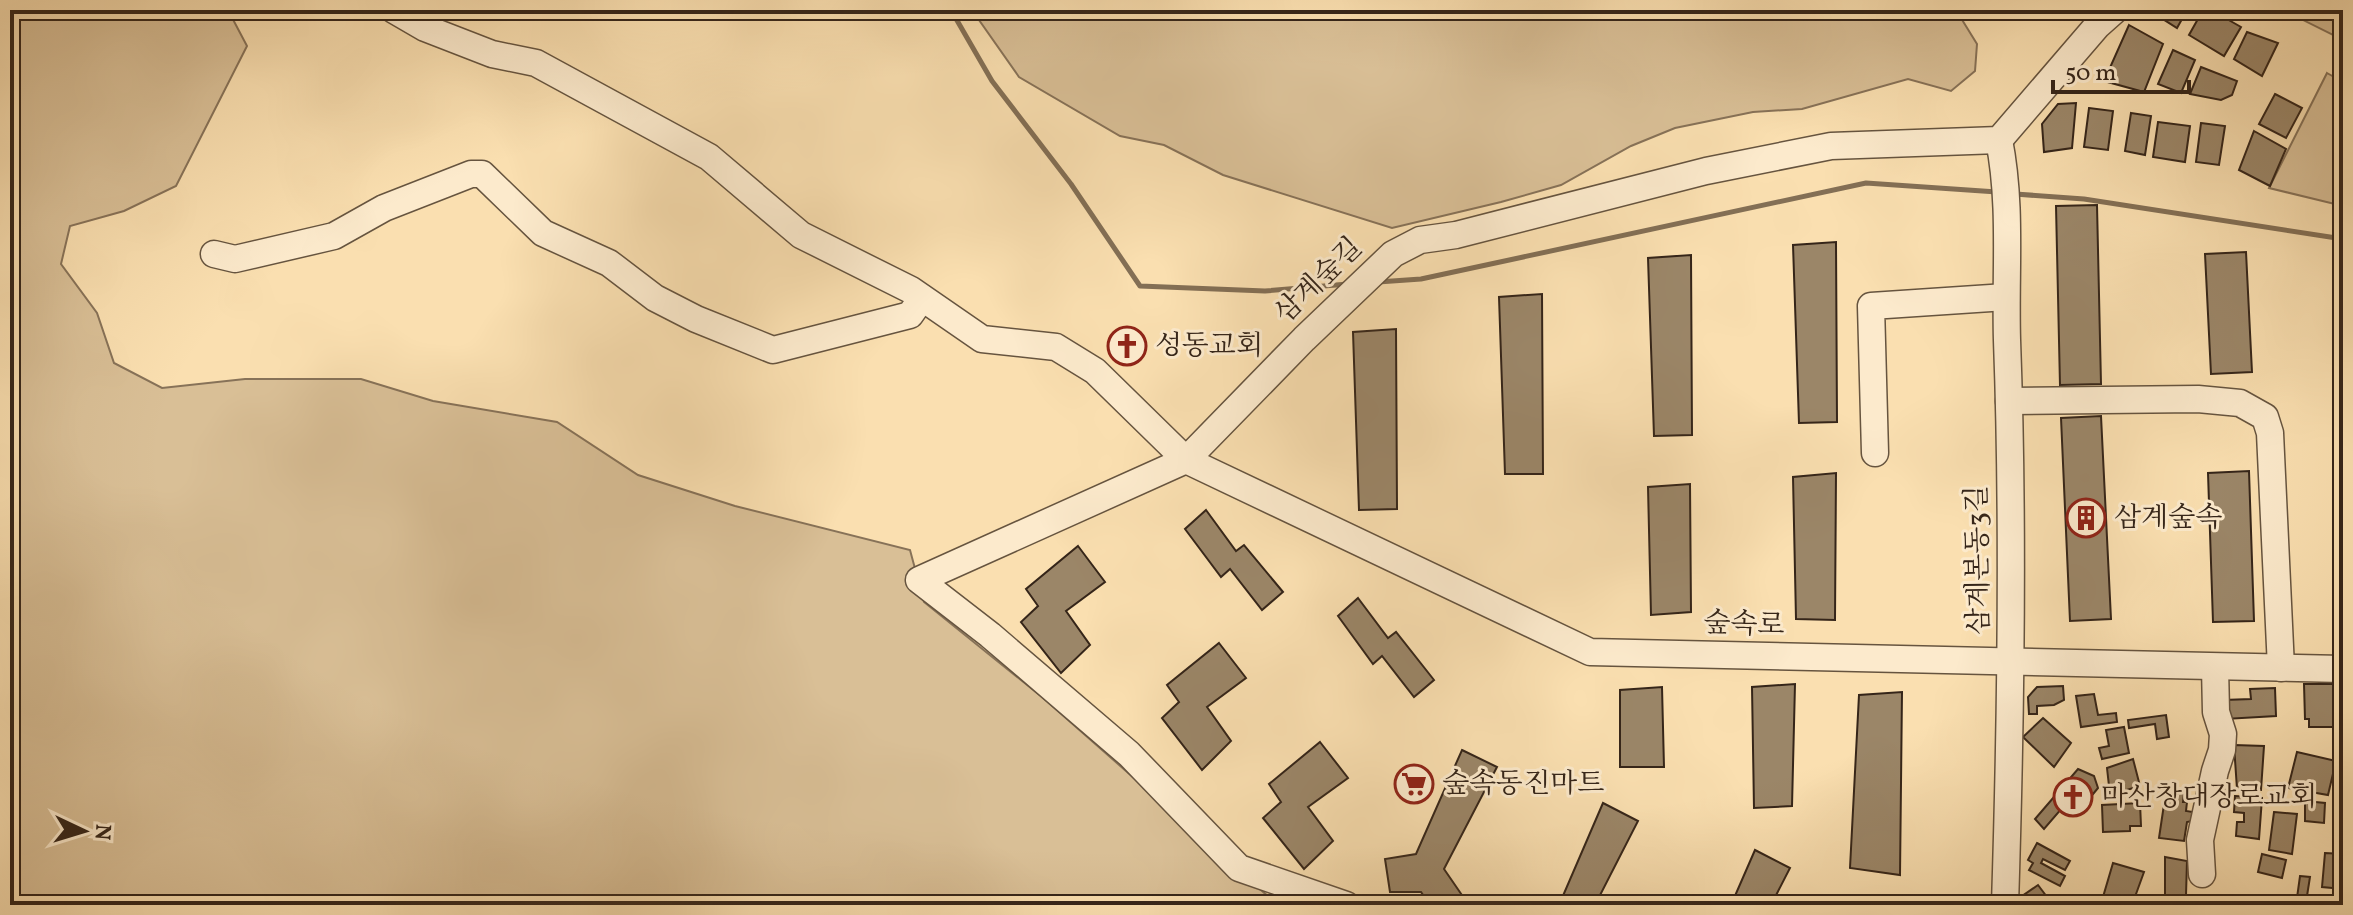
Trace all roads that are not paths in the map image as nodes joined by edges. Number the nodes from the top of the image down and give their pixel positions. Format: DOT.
graph roads {
  1 [pos="394,10"];
  2 [pos="2115,10"];
  3 [pos="2001,152"];
  4 [pos="214,254"];
  5 [pos="2006,297"];
  6 [pos="922,298"];
  7 [pos="2009,401"];
  8 [pos="1875,453"];
  9 [pos="1186,460"];
  10 [pos="2012,664"];
  11 [pos="2215,667"];
  12 [pos="2281,668"];
  13 [pos="2343,669"];
  14 [pos="2202,874"];
  15 [pos="1346,905"];
  16 [pos="2005,905"];
  1 -- 6 [label="street, 숲속로"];
  2 -- 3 [label="street"];
  3 -- 5 [label="street, 삼계본동3길"];
  3 -- 9 [label="street, 삼계숲길"];
  4 -- 6 [label="street"];
  5 -- 7 [label="street, 삼계본동3길"];
  5 -- 8 [label="street"];
  6 -- 9 [label="street, 숲속로"];
  7 -- 10 [label="street, 삼계본동3길"];
  7 -- 12 [label="street"];
  9 -- 10 [label="street, 숲속로"];
  9 -- 15 [label="street, 삼계숲길"];
  10 -- 11 [label="street, 숲속로"];
  10 -- 16 [label="street, 삼계본동3길"];
  11 -- 12 [label="street, 숲속로"];
  11 -- 14 [label="street"];
  12 -- 13 [label="street, 숲속로"];
}
